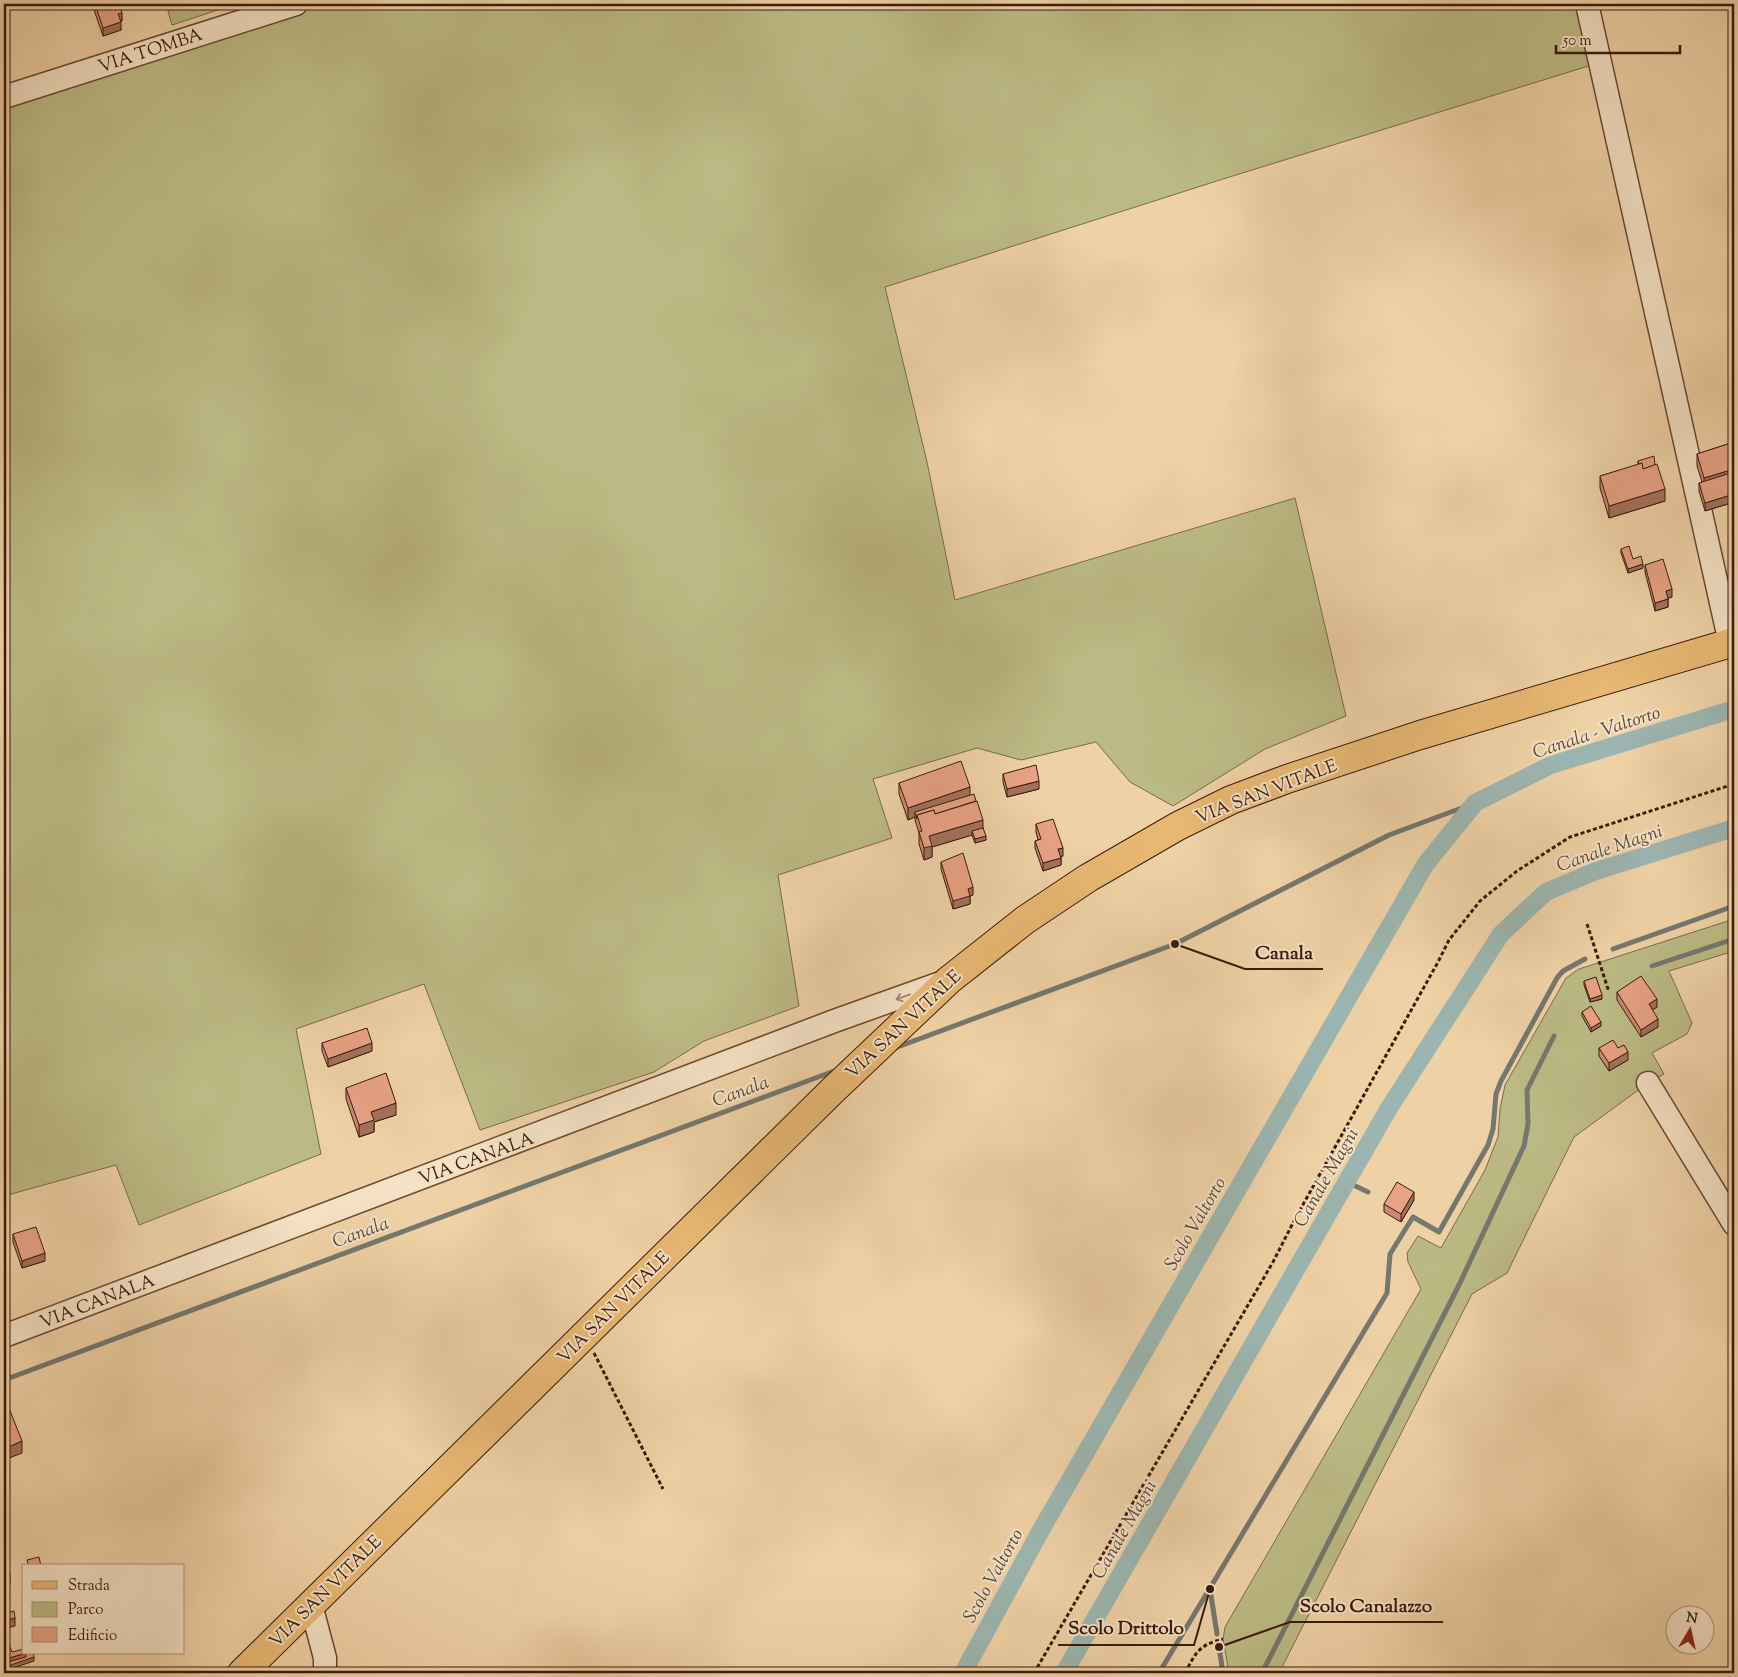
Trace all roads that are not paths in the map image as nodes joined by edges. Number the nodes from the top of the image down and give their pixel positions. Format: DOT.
graph roads {
  1 [pos="296,4"];
  2 [pos="1587,4"];
  3 [pos="4,97"];
  4 [pos="1732,642"];
  5 [pos="949,980"];
  6 [pos="1648,1083"];
  7 [pos="1734,1224"];
  8 [pos="4,1336"];
  9 [pos="311,1605"];
  10 [pos="242,1673"];
  11 [pos="325,1673"];
  1 -- 3 [label="street, VIA TOMBA"];
  2 -- 4 [label="street"];
  4 -- 5 [label="main road, VIA SAN VITALE"];
  5 -- 8 [label="street, VIA CANALA, one-way"];
  5 -- 9 [label="main road, VIA SAN VITALE"];
  6 -- 7 [label="street"];
  9 -- 10 [label="main road, VIA SAN VITALE"];
  9 -- 11 [label="street"];
}
